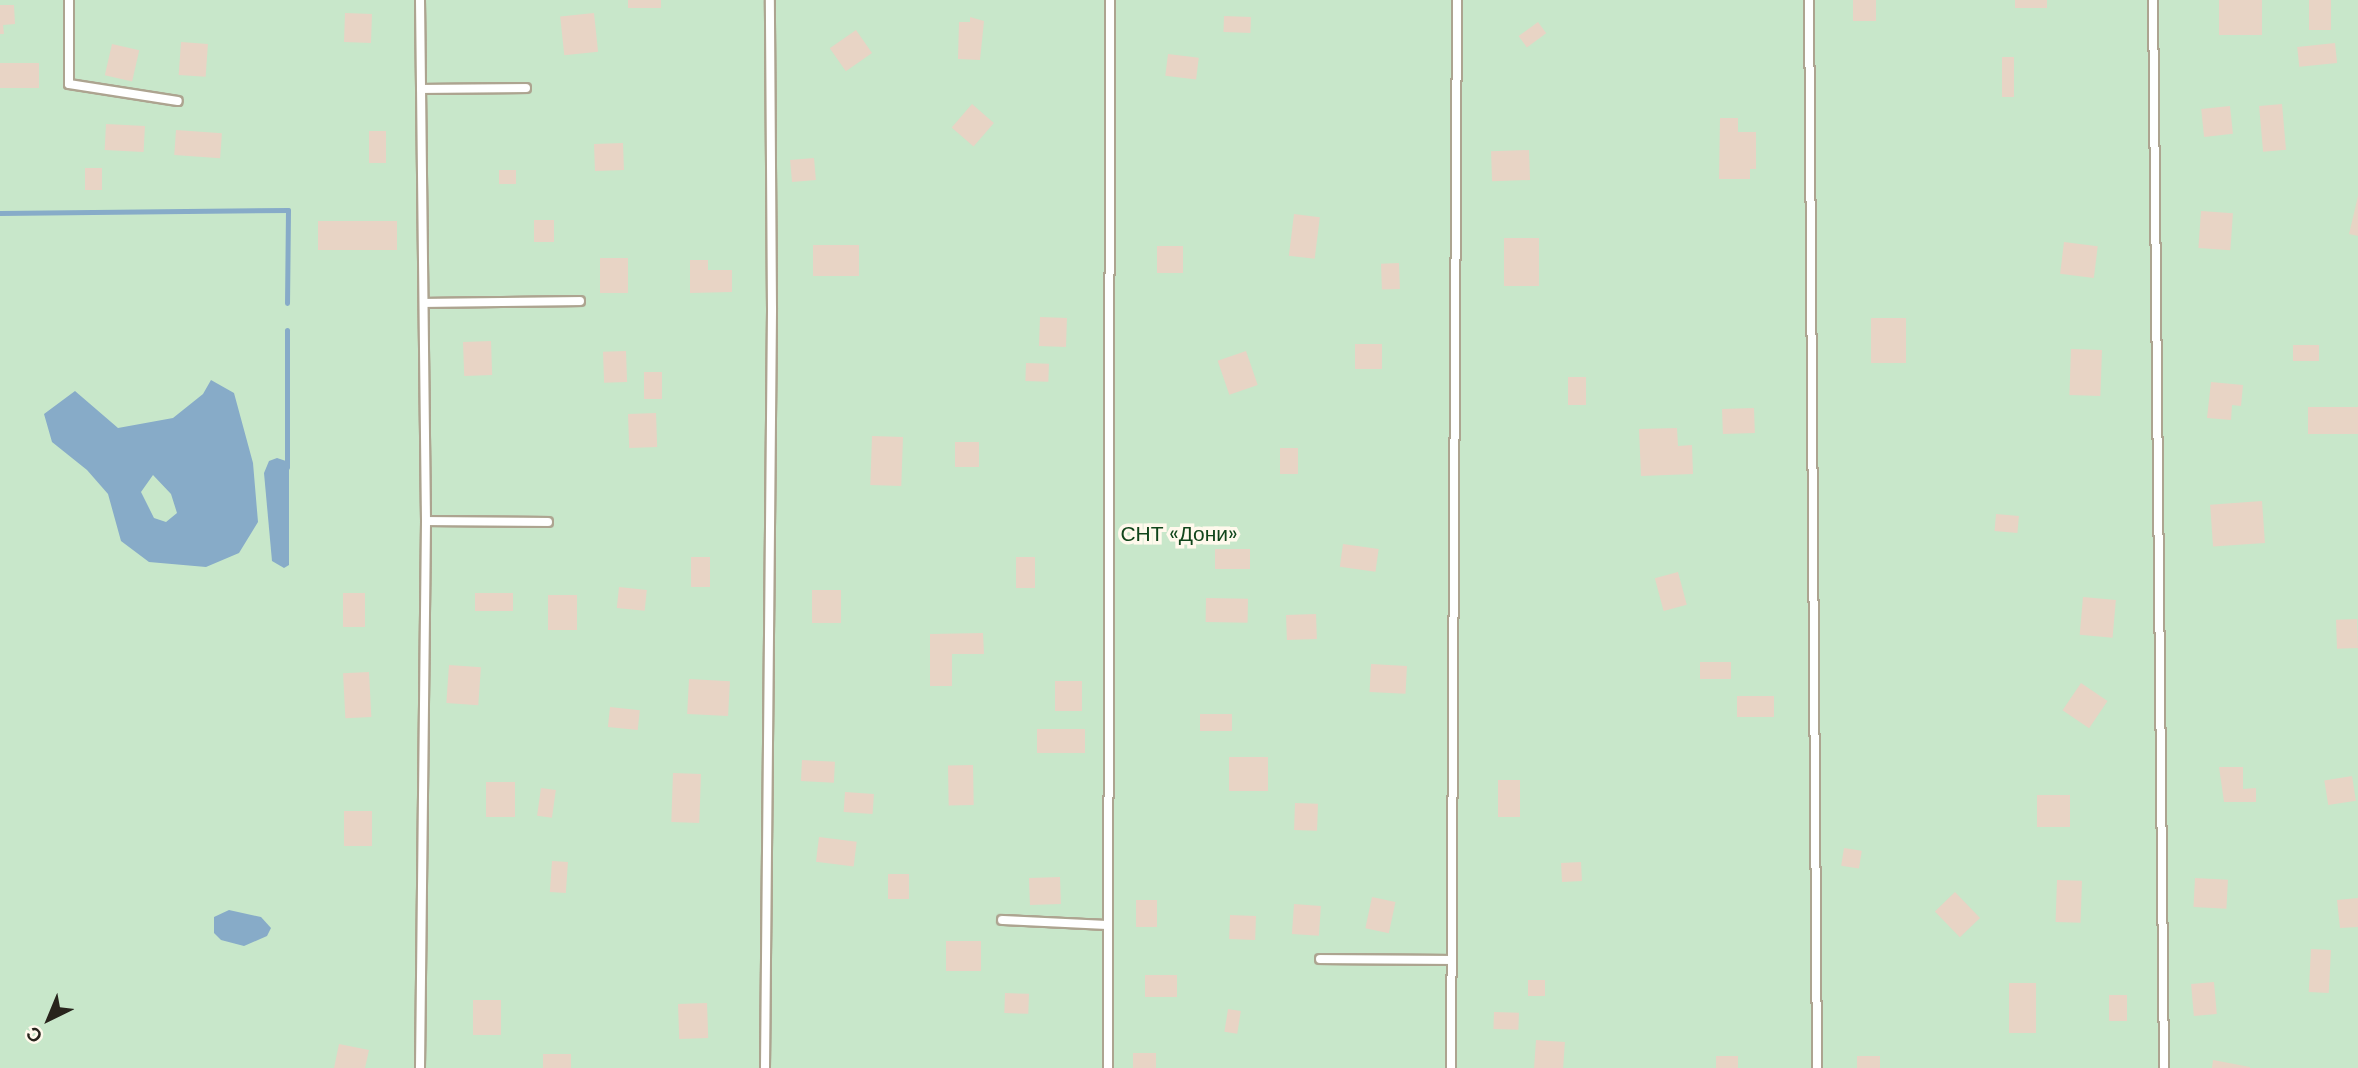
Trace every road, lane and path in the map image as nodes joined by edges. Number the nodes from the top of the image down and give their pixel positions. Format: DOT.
graph roads {
  1 [pos="69,0"];
  2 [pos="420,0"];
  3 [pos="769,0"];
  4 [pos="1110,0"];
  5 [pos="1457,0"];
  6 [pos="1808,0"];
  7 [pos="2152,0"];
  8 [pos="526,88"];
  9 [pos="421,89"];
  10 [pos="178,101"];
  11 [pos="580,301"];
  12 [pos="424,303"];
  13 [pos="426,522"];
  14 [pos="548,522"];
  15 [pos="1002,920"];
  16 [pos="1108,925"];
  17 [pos="1320,959"];
  18 [pos="1451,960"];
  19 [pos="419,1068"];
  20 [pos="765,1068"];
  21 [pos="1108,1068"];
  22 [pos="1451,1068"];
  23 [pos="1816,1068"];
  24 [pos="2164,1068"];
  1 -- 10 [label="lane"];
  2 -- 9 [label="lane"];
  3 -- 20 [label="lane"];
  4 -- 16 [label="lane"];
  5 -- 18 [label="lane"];
  6 -- 23 [label="lane"];
  7 -- 24 [label="lane"];
  8 -- 9 [label="lane"];
  9 -- 12 [label="lane"];
  11 -- 12 [label="lane"];
  12 -- 13 [label="lane"];
  13 -- 14 [label="lane"];
  13 -- 19 [label="lane"];
  15 -- 16 [label="lane"];
  16 -- 21 [label="lane"];
  17 -- 18 [label="lane"];
  18 -- 22 [label="lane"];
}
